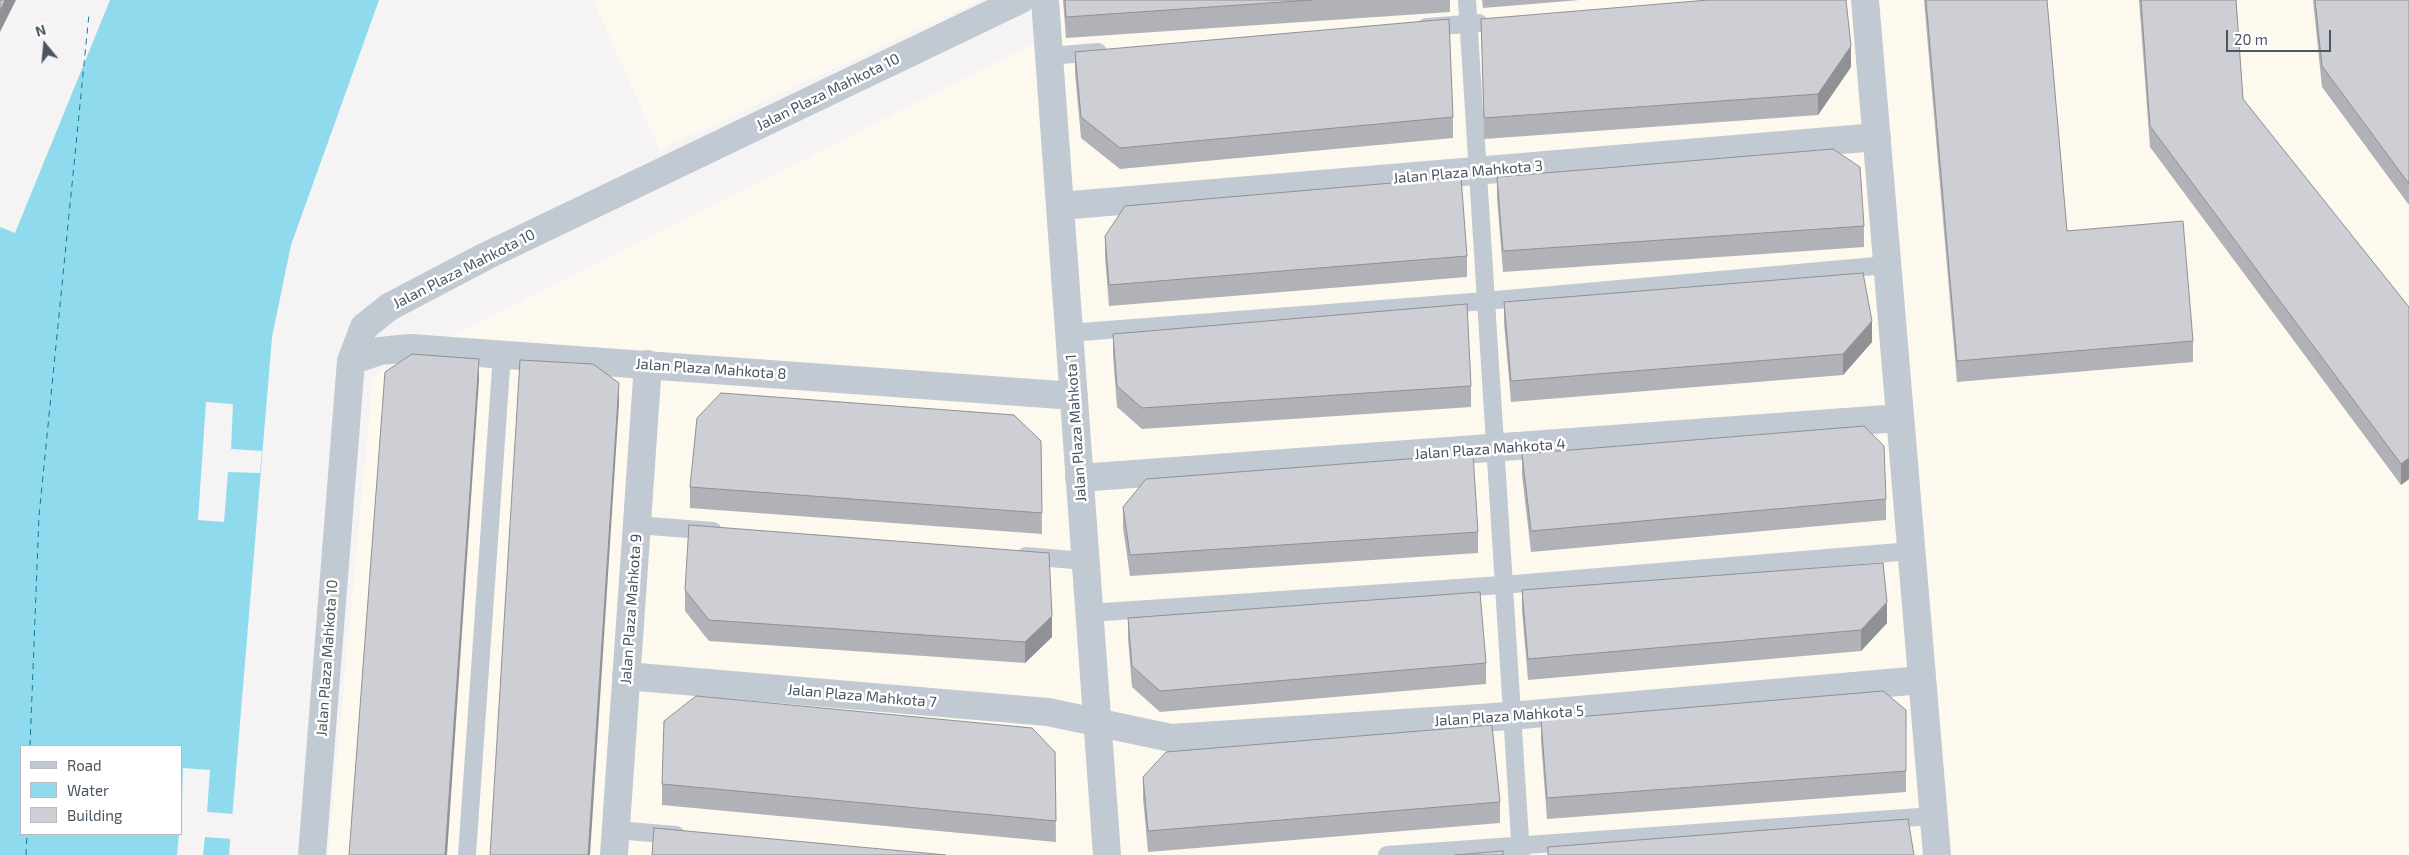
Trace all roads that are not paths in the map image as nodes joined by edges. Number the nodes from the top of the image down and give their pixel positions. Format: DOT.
graph roads {
  1 [pos="1020,0"];
  2 [pos="1045,0"];
  3 [pos="1467,0"];
  4 [pos="1865,0"];
  5 [pos="1498,21"];
  6 [pos="1468,24"];
  7 [pos="1410,28"];
  8 [pos="1117,50"];
  9 [pos="1049,56"];
  10 [pos="1877,137"];
  11 [pos="1477,171"];
  12 [pos="1060,206"];
  13 [pos="1887,264"];
  14 [pos="1485,300"];
  15 [pos="1068,333"];
  16 [pos="502,354"];
  17 [pos="350,360"];
  18 [pos="648,364"];
  19 [pos="1074,396"];
  20 [pos="1900,418"];
  21 [pos="1495,448"];
  22 [pos="1079,478"];
  23 [pos="637,525"];
  24 [pos="734,533"];
  25 [pos="1911,551"];
  26 [pos="1007,555"];
  27 [pos="1086,561"];
  28 [pos="1502,585"];
  29 [pos="1089,613"];
  30 [pos="626,676"];
  31 [pos="1922,680"];
  32 [pos="1510,716"];
  33 [pos="1096,723"];
  34 [pos="1933,816"];
  35 [pos="694,837"];
  36 [pos="615,842"];
  37 [pos="1520,851"];
  38 [pos="312,855"];
  39 [pos="467,855"];
  40 [pos="1107,855"];
  41 [pos="1387,855"];
  42 [pos="1936,855"];
  1 -- 17 [label="street, Jalan Plaza Mahkota 10"];
  2 -- 9 [label="street, Jalan Plaza Mahkota 1"];
  3 -- 6 [label="lane"];
  4 -- 10 [label="street"];
  5 -- 6 [label="lane"];
  6 -- 7 [label="lane"];
  6 -- 11 [label="lane"];
  8 -- 9 [label="lane"];
  9 -- 12 [label="street, Jalan Plaza Mahkota 1"];
  10 -- 11 [label="street, Jalan Plaza Mahkota 3"];
  10 -- 13 [label="street"];
  11 -- 12 [label="street, Jalan Plaza Mahkota 3"];
  11 -- 14 [label="lane"];
  12 -- 15 [label="street, Jalan Plaza Mahkota 1"];
  13 -- 14 [label="lane"];
  13 -- 20 [label="street"];
  14 -- 15 [label="lane"];
  14 -- 21 [label="lane"];
  15 -- 19 [label="street, Jalan Plaza Mahkota 1"];
  16 -- 17 [label="street, Jalan Plaza Mahkota 8"];
  16 -- 18 [label="street, Jalan Plaza Mahkota 8"];
  16 -- 39 [label="lane"];
  17 -- 38 [label="street, Jalan Plaza Mahkota 10"];
  18 -- 19 [label="street, Jalan Plaza Mahkota 8"];
  18 -- 23 [label="street, Jalan Plaza Mahkota 9"];
  19 -- 22 [label="street, Jalan Plaza Mahkota 1"];
  20 -- 21 [label="street, Jalan Plaza Mahkota 4"];
  20 -- 25 [label="street"];
  21 -- 22 [label="street, Jalan Plaza Mahkota 4"];
  21 -- 28 [label="lane"];
  22 -- 27 [label="street, Jalan Plaza Mahkota 1"];
  23 -- 24 [label="lane"];
  23 -- 30 [label="street, Jalan Plaza Mahkota 9"];
  25 -- 28 [label="lane"];
  25 -- 31 [label="street"];
  26 -- 27 [label="lane"];
  27 -- 29 [label="street, Jalan Plaza Mahkota 1"];
  28 -- 29 [label="lane"];
  28 -- 32 [label="lane"];
  29 -- 33 [label="street, Jalan Plaza Mahkota 1"];
  30 -- 33 [label="street, Jalan Plaza Mahkota 7"];
  30 -- 36 [label="street, Jalan Plaza Mahkota 9"];
  31 -- 32 [label="street, Jalan Plaza Mahkota 5"];
  31 -- 34 [label="street"];
  32 -- 33 [label="street, Jalan Plaza Mahkota 5"];
  32 -- 37 [label="lane"];
  33 -- 40 [label="street, Jalan Plaza Mahkota 1"];
  34 -- 37 [label="lane"];
  34 -- 42 [label="street"];
  35 -- 36 [label="lane"];
  37 -- 41 [label="lane"];
}
